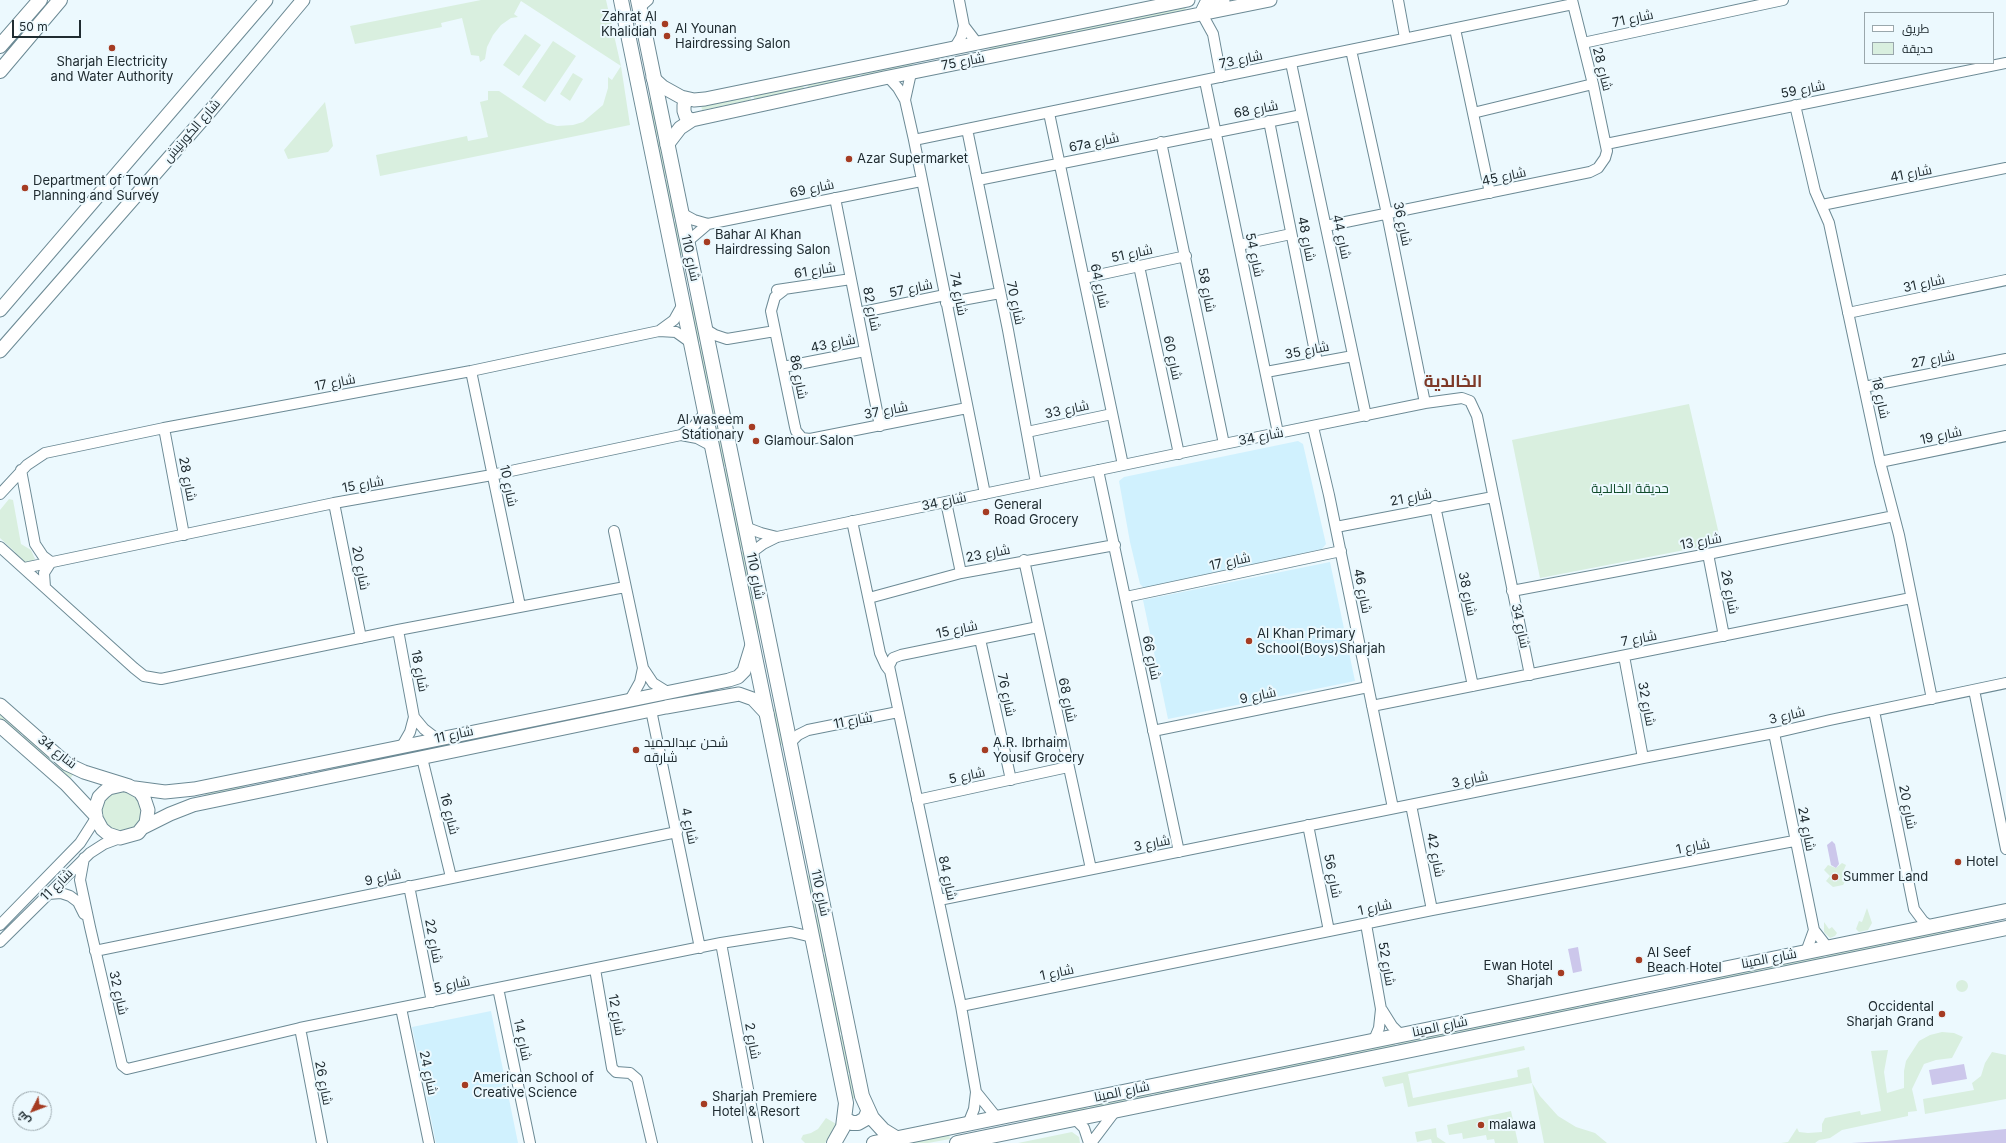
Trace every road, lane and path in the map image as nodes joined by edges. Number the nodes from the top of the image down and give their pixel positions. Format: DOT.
graph roads {
  1 [pos="40,0"];
  2 [pos="60,0"];
  3 [pos="266,0"];
  4 [pos="303,0"];
  5 [pos="621,0"];
  6 [pos="959,0"];
  7 [pos="1188,0"];
  8 [pos="1270,0"];
  9 [pos="1398,0"];
  10 [pos="1783,0"];
  11 [pos="642,2"];
  12 [pos="1572,2"];
  13 [pos="1220,5"];
  14 [pos="1202,14"];
  15 [pos="964,26"];
  16 [pos="627,28"];
  17 [pos="1455,29"];
  18 [pos="1213,34"];
  19 [pos="1405,38"];
  20 [pos="977,43"];
  21 [pos="1583,43"];
  22 [pos="0,46"];
  23 [pos="955,48"];
  24 [pos="1351,50"];
  25 [pos="650,63"];
  26 [pos="1291,63"];
  27 [pos="2006,63"];
  28 [pos="948,65"];
  29 [pos="0,71"];
  30 [pos="911,73"];
  31 [pos="1221,77"];
  32 [pos="653,78"];
  33 [pos="889,78"];
  34 [pos="1205,81"];
  35 [pos="1593,84"];
  36 [pos="688,100"];
  37 [pos="905,100"];
  38 [pos="1795,105"];
  39 [pos="1049,113"];
  40 [pos="1473,113"];
  41 [pos="1302,115"];
  42 [pos="692,120"];
  43 [pos="1269,121"];
  44 [pos="967,129"];
  45 [pos="1215,131"];
  46 [pos="914,140"];
  47 [pos="1161,142"];
  48 [pos="1606,144"];
  49 [pos="667,145"];
  50 [pos="1060,163"];
  51 [pos="2006,168"];
  52 [pos="978,180"];
  53 [pos="921,181"];
  54 [pos="1490,193"];
  55 [pos="835,198"];
  56 [pos="1822,205"];
  57 [pos="681,213"];
  58 [pos="1387,214"];
  59 [pos="708,224"];
  60 [pos="1326,226"];
  61 [pos="1292,234"];
  62 [pos="687,242"];
  63 [pos="1239,245"];
  64 [pos="1186,256"];
  65 [pos="1139,266"];
  66 [pos="851,278"];
  67 [pos="1084,278"];
  68 [pos="2006,280"];
  69 [pos="784,290"];
  70 [pos="1000,292"];
  71 [pos="946,299"];
  72 [pos="683,304"];
  73 [pos="0,310"];
  74 [pos="858,313"];
  75 [pos="1848,313"];
  76 [pos="705,329"];
  77 [pos="659,331"];
  78 [pos="775,331"];
  79 [pos="727,339"];
  80 [pos="690,342"];
  81 [pos="865,350"];
  82 [pos="0,351"];
  83 [pos="710,354"];
  84 [pos="1353,356"];
  85 [pos="2006,359"];
  86 [pos="1317,362"];
  87 [pos="783,367"];
  88 [pos="471,371"];
  89 [pos="1266,372"];
  90 [pos="1864,387"];
  91 [pos="1425,403"];
  92 [pos="967,408"];
  93 [pos="705,412"];
  94 [pos="1112,414"];
  95 [pos="1366,416"];
  96 [pos="880,426"];
  97 [pos="1313,427"];
  98 [pos="164,428"];
  99 [pos="1027,432"];
  100 [pos="1278,433"];
  101 [pos="681,435"];
  102 [pos="2006,436"];
  103 [pos="810,439"];
  104 [pos="1224,444"];
  105 [pos="712,446"];
  106 [pos="1178,454"];
  107 [pos="1880,462"];
  108 [pos="1123,465"];
  109 [pos="21,470"];
  110 [pos="1098,470"];
  111 [pos="492,475"];
  112 [pos="1036,483"];
  113 [pos="0,494"];
  114 [pos="985,494"];
  115 [pos="1493,497"];
  116 [pos="946,502"];
  117 [pos="334,504"];
  118 [pos="1435,506"];
  119 [pos="1894,516"];
  120 [pos="852,521"];
  121 [pos="745,527"];
  122 [pos="1336,527"];
  123 [pos="614,531"];
  124 [pos="184,535"];
  125 [pos="777,537"];
  126 [pos="1115,545"];
  127 [pos="0,547"];
  128 [pos="1341,551"];
  129 [pos="751,553"];
  130 [pos="1708,554"];
  131 [pos="1024,560"];
  132 [pos="51,562"];
  133 [pos="24,568"];
  134 [pos="961,573"];
  135 [pos="45,587"];
  136 [pos="625,587"];
  137 [pos="1512,591"];
  138 [pos="1126,597"];
  139 [pos="869,598"];
  140 [pos="1911,598"];
  141 [pos="520,606"];
  142 [pos="1038,627"];
  143 [pos="398,630"];
  144 [pos="1724,636"];
  145 [pos="361,638"];
  146 [pos="980,638"];
  147 [pos="752,645"];
  148 [pos="1624,656"];
  149 [pos="773,665"];
  150 [pos="643,668"];
  151 [pos="889,670"];
  152 [pos="1530,675"];
  153 [pos="2006,683"];
  154 [pos="1473,686"];
  155 [pos="1368,687"];
  156 [pos="1974,690"];
  157 [pos="669,693"];
  158 [pos="1932,699"];
  159 [pos="630,700"];
  160 [pos="0,705"];
  161 [pos="1372,706"];
  162 [pos="584,709"];
  163 [pos="651,710"];
  164 [pos="1874,711"];
  165 [pos="898,712"];
  166 [pos="766,714"];
  167 [pos="414,717"];
  168 [pos="785,723"];
  169 [pos="0,726"];
  170 [pos="808,730"];
  171 [pos="1154,731"];
  172 [pos="1774,733"];
  173 [pos="539,734"];
  174 [pos="437,739"];
  175 [pos="790,743"];
  176 [pos="402,746"];
  177 [pos="422,758"];
  178 [pos="1643,758"];
  179 [pos="328,761"];
  180 [pos="1068,767"];
  181 [pos="779,774"];
  182 [pos="1011,780"];
  183 [pos="122,785"];
  184 [pos="135,788"];
  185 [pos="271,789"];
  186 [pos="917,800"];
  187 [pos="1411,805"];
  188 [pos="1393,808"];
  189 [pos="96,817"];
  190 [pos="1308,825"];
  191 [pos="806,827"];
  192 [pos="142,828"];
  193 [pos="676,832"];
  194 [pos="120,838"];
  195 [pos="1794,841"];
  196 [pos="2006,849"];
  197 [pos="1178,852"];
  198 [pos="84,858"];
  199 [pos="1090,869"];
  200 [pos="451,877"];
  201 [pos="409,886"];
  202 [pos="48,894"];
  203 [pos="938,900"];
  204 [pos="1914,909"];
  205 [pos="1432,910"];
  206 [pos="2006,911"];
  207 [pos="808,916"];
  208 [pos="1366,924"];
  209 [pos="0,925"];
  210 [pos="90,927"];
  211 [pos="1931,927"];
  212 [pos="2006,928"];
  213 [pos="1814,930"];
  214 [pos="1329,931"];
  215 [pos="791,932"];
  216 [pos="1905,932"];
  217 [pos="812,937"];
  218 [pos="0,942"];
  219 [pos="721,944"];
  220 [pos="700,948"];
  221 [pos="1828,948"];
  222 [pos="95,951"];
  223 [pos="1806,952"];
  224 [pos="595,969"];
  225 [pos="1683,977"];
  226 [pos="498,988"];
  227 [pos="1649,1001"];
  228 [pos="432,1002"];
  229 [pos="961,1006"];
  230 [pos="401,1008"];
  231 [pos="1381,1009"];
  232 [pos="300,1028"];
  233 [pos="1401,1035"];
  234 [pos="1374,1040"];
  235 [pos="122,1065"];
  236 [pos="976,1092"];
  237 [pos="1116,1110"];
  238 [pos="868,1112"];
  239 [pos="1015,1114"];
  240 [pos="845,1118"];
  241 [pos="997,1118"];
  242 [pos="1075,1119"];
  243 [pos="968,1124"];
  244 [pos="896,1138"];
  245 [pos="974,1140"];
  246 [pos="322,1143"];
  247 [pos="429,1143"];
  248 [pos="530,1143"];
  249 [pos="652,1143"];
  250 [pos="758,1143"];
  251 [pos="834,1143"];
  252 [pos="874,1143"];
  253 [pos="957,1143"];
  254 [pos="1090,1143"];
  1 -- 22 [label="main road"];
  2 -- 29 [label="main road"];
  3 -- 73 [label="street"];
  4 -- 82 [label="street, شارع الكورنيش"];
  5 -- 16 [label="main road, شارع 110"];
  6 -- 15 [label="street"];
  7 -- 20 [label="street, شارع 75"];
  8 -- 13 [label="street, شارع 75"];
  9 -- 19 [label="street"];
  10 -- 21 [label="street, شارع 71"];
  11 -- 25 [label="main road, شارع 110"];
  12 -- 17 [label="street, شارع 73"];
  12 -- 21 [label="street, شارع 28"];
  13 -- 14 [label="street, شارع 75"];
  13 -- 18 [label="street"];
  14 -- 18 [label="street"];
  14 -- 28 [label="street, شارع 75"];
  15 -- 20 [label="street"];
  15 -- 23 [label="street"];
  16 -- 25 [label="main road"];
  16 -- 72 [label="main road, شارع 110"];
  17 -- 19 [label="street, شارع 73"];
  17 -- 40 [label="street"];
  18 -- 31 [label="street"];
  19 -- 24 [label="street, شارع 73"];
  20 -- 23 [label="street, شارع 75"];
  20 -- 28 [label="street"];
  21 -- 35 [label="street, شارع 28"];
  23 -- 36 [label="street, شارع 75"];
  24 -- 26 [label="street, شارع 73"];
  24 -- 58 [label="street, شارع 36"];
  25 -- 32 [label="main road, شارع 110"];
  26 -- 31 [label="street, شارع 73"];
  26 -- 41 [label="street, شارع 44"];
  27 -- 38 [label="street, شارع 59"];
  28 -- 30 [label="street, شارع 75"];
  30 -- 33 [label="street, شارع 75"];
  30 -- 37 [label="street, شارع 74"];
  31 -- 34 [label="street, شارع 73"];
  32 -- 36 [label="street, شارع 75"];
  32 -- 49 [label="main road, شارع 110"];
  33 -- 37 [label="street, شارع 74"];
  33 -- 42 [label="street, شارع 75"];
  34 -- 39 [label="street, شارع 73"];
  34 -- 45 [label="street, شارع 54"];
  35 -- 40 [label="street"];
  35 -- 48 [label="street, شارع 28"];
  36 -- 42 [label="street"];
  37 -- 46 [label="street, شارع 74"];
  38 -- 48 [label="street, شارع 59"];
  38 -- 56 [label="street, شارع 18"];
  39 -- 44 [label="street, شارع 73"];
  39 -- 50 [label="street, شارع 64"];
  40 -- 54 [label="street"];
  41 -- 43 [label="street, شارع 68"];
  41 -- 60 [label="street, شارع 44"];
  42 -- 49 [label="street, شارع 75"];
  43 -- 45 [label="street, شارع 68"];
  43 -- 61 [label="street, شارع 48"];
  44 -- 46 [label="street, شارع 73"];
  44 -- 52 [label="street, شارع 70"];
  45 -- 47 [label="street, 67a شارع"];
  45 -- 63 [label="street, شارع 54"];
  46 -- 53 [label="street, شارع 74"];
  47 -- 50 [label="street, 67a شارع"];
  47 -- 64 [label="street, شارع 58"];
  48 -- 54 [label="street, شارع 45"];
  49 -- 57 [label="main road, شارع 110"];
  50 -- 52 [label="street, 67a شارع"];
  50 -- 67 [label="street, شارع 64"];
  51 -- 56 [label="street, شارع 41"];
  52 -- 70 [label="street, شارع 70"];
  53 -- 55 [label="street, شارع 69"];
  53 -- 71 [label="street, شارع 74"];
  54 -- 58 [label="street, شارع 45"];
  55 -- 59 [label="street, شارع 69"];
  55 -- 66 [label="street, شارع 82"];
  56 -- 75 [label="street, شارع 18"];
  57 -- 59 [label="street"];
  57 -- 62 [label="main road, شارع 110"];
  58 -- 60 [label="street, شارع 45"];
  58 -- 91 [label="street, شارع 36"];
  59 -- 62 [label="street, شارع 69"];
  60 -- 84 [label="street, شارع 44"];
  61 -- 63 [label="street"];
  61 -- 86 [label="street, شارع 48"];
  62 -- 76 [label="main road, شارع 110"];
  63 -- 89 [label="street, شارع 54"];
  64 -- 65 [label="street, شارع 51"];
  64 -- 104 [label="street, شارع 58"];
  65 -- 67 [label="street, شارع 51"];
  65 -- 106 [label="street, شارع 60"];
  66 -- 69 [label="street, شارع 61"];
  66 -- 74 [label="street, شارع 82"];
  67 -- 94 [label="street, شارع 64"];
  68 -- 75 [label="street, شارع 31"];
  69 -- 78 [label="street, شارع 86"];
  70 -- 71 [label="street, شارع 57"];
  70 -- 99 [label="street, شارع 70"];
  71 -- 74 [label="street, شارع 57"];
  71 -- 92 [label="street, شارع 74"];
  72 -- 77 [label="street, شارع 17"];
  72 -- 80 [label="main road, شارع 110"];
  74 -- 81 [label="street, شارع 82"];
  75 -- 90 [label="street, شارع 18"];
  76 -- 79 [label="street"];
  76 -- 83 [label="main road, شارع 110"];
  77 -- 80 [label="street, شارع 17"];
  77 -- 88 [label="street, شارع 17"];
  78 -- 79 [label="street"];
  78 -- 87 [label="street, شارع 86"];
  79 -- 83 [label="street"];
  80 -- 93 [label="main road, شارع 110"];
  81 -- 87 [label="street, شارع 43"];
  81 -- 96 [label="street, شارع 82"];
  83 -- 121 [label="main road, شارع 110"];
  84 -- 86 [label="street, شارع 35"];
  84 -- 95 [label="street, شارع 44"];
  85 -- 90 [label="street, شارع 27"];
  86 -- 89 [label="street, شارع 35"];
  87 -- 103 [label="street, شارع 86"];
  88 -- 98 [label="street, شارع 17"];
  88 -- 111 [label="street, شارع 10"];
  89 -- 100 [label="street, شارع 54"];
  90 -- 107 [label="street, شارع 18"];
  91 -- 95 [label="street, شارع 34"];
  91 -- 115 [label="street, شارع 34"];
  92 -- 96 [label="street, شارع 37"];
  92 -- 114 [label="street, شارع 74"];
  93 -- 101 [label="street, شارع 15"];
  93 -- 105 [label="main road, شارع 110"];
  94 -- 99 [label="street, شارع 33"];
  94 -- 108 [label="street, شارع 64"];
  95 -- 97 [label="street, شارع 34"];
  96 -- 103 [label="street, شارع 37"];
  97 -- 100 [label="street, شارع 34"];
  97 -- 122 [label="street, شارع 46"];
  98 -- 109 [label="street, شارع 17"];
  98 -- 124 [label="street, شارع 28"];
  99 -- 112 [label="street, شارع 70"];
  100 -- 104 [label="street, شارع 34"];
  101 -- 105 [label="street, شارع 15"];
  101 -- 111 [label="street, شارع 15"];
  102 -- 107 [label="street, شارع 19"];
  104 -- 106 [label="street, شارع 34"];
  105 -- 147 [label="main road, شارع 110"];
  106 -- 108 [label="street, شارع 34"];
  107 -- 119 [label="street, شارع 18"];
  108 -- 110 [label="street, شارع 34"];
  109 -- 113 [label="street"];
  109 -- 132 [label="street"];
  110 -- 112 [label="street, شارع 34"];
  110 -- 126 [label="street, شارع 66"];
  111 -- 117 [label="street, شارع 15"];
  111 -- 141 [label="street, شارع 10"];
  112 -- 114 [label="street, شارع 34"];
  114 -- 116 [label="street, شارع 34"];
  115 -- 118 [label="street, شارع 21"];
  115 -- 137 [label="street, شارع 34"];
  116 -- 120 [label="street, شارع 34"];
  116 -- 134 [label="street"];
  117 -- 124 [label="street, شارع 15"];
  117 -- 145 [label="street, شارع 20"];
  118 -- 122 [label="street, شارع 21"];
  118 -- 154 [label="street, شارع 38"];
  119 -- 130 [label="street, شارع 13"];
  119 -- 140 [label="street, شارع 18"];
  120 -- 125 [label="street, شارع 34"];
  120 -- 139 [label="street, شارع 84"];
  121 -- 125 [label="street, شارع 34"];
  121 -- 129 [label="main road, شارع 110"];
  122 -- 128 [label="street, شارع 46"];
  123 -- 136 [label="street"];
  124 -- 132 [label="street, شارع 15"];
  125 -- 129 [label="street, شارع 34"];
  126 -- 131 [label="street, شارع 23"];
  126 -- 138 [label="street, شارع 66"];
  127 -- 133 [label="street"];
  128 -- 138 [label="street, شارع 17"];
  128 -- 155 [label="street, شارع 46"];
  129 -- 149 [label="main road, شارع 110"];
  130 -- 137 [label="street, شارع 13"];
  130 -- 144 [label="street, شارع 26"];
  131 -- 134 [label="street, شارع 23"];
  131 -- 142 [label="street, شارع 68"];
  132 -- 133 [label="street, شارع 15"];
  132 -- 135 [label="street"];
  133 -- 135 [label="street"];
  134 -- 139 [label="street, شارع 23"];
  135 -- 145 [label="street"];
  136 -- 141 [label="street"];
  136 -- 150 [label="street"];
  137 -- 152 [label="street, شارع 34"];
  138 -- 171 [label="street, شارع 66"];
  139 -- 151 [label="street, شارع 84"];
  140 -- 144 [label="street, شارع 7"];
  140 -- 158 [label="street, شارع 18"];
  141 -- 143 [label="street"];
  142 -- 146 [label="street, شارع 15"];
  142 -- 180 [label="street, شارع 68"];
  143 -- 145 [label="street"];
  143 -- 167 [label="street, شارع 18"];
  144 -- 148 [label="street, شارع 7"];
  146 -- 151 [label="street, شارع 15"];
  146 -- 182 [label="street, شارع 76"];
  147 -- 149 [label="main road"];
  147 -- 157 [label="street, شارع 11"];
  147 -- 166 [label="main road, شارع 110"];
  148 -- 152 [label="street, شارع 7"];
  148 -- 178 [label="street, شارع 32"];
  149 -- 168 [label="main road, شارع 110"];
  150 -- 157 [label="street"];
  150 -- 159 [label="street"];
  151 -- 165 [label="street, شارع 84"];
  152 -- 154 [label="street, شارع 7"];
  153 -- 156 [label="street, شارع 3"];
  154 -- 161 [label="street, شارع 7"];
  155 -- 161 [label="street, شارع 46"];
  155 -- 171 [label="street, شارع 9"];
  156 -- 158 [label="street, شارع 3"];
  156 -- 196 [label="street"];
  157 -- 159 [label="street, شارع 11"];
  158 -- 164 [label="street, شارع 3"];
  159 -- 162 [label="street, شارع 11"];
  160 -- 183 [label="street, شارع 34"];
  161 -- 188 [label="street, شارع 46"];
  162 -- 173 [label="street"];
  162 -- 174 [label="street, شارع 11"];
  163 -- 166 [label="street, شارع 11"];
  163 -- 173 [label="street, شارع 11"];
  163 -- 193 [label="street, شارع 4"];
  164 -- 172 [label="street, شارع 3"];
  164 -- 204 [label="street, شارع 20"];
  165 -- 170 [label="street, شارع 11"];
  165 -- 186 [label="street, شارع 84"];
  166 -- 181 [label="main road, شارع 110"];
  167 -- 174 [label="street"];
  167 -- 176 [label="street, شارع 18"];
  168 -- 170 [label="street, شارع 11"];
  168 -- 175 [label="main road, شارع 110"];
  169 -- 189 [label="street, شارع 34"];
  170 -- 175 [label="street, شارع 11"];
  171 -- 197 [label="street, شارع 66"];
  172 -- 178 [label="street, شارع 3"];
  172 -- 195 [label="street, شارع 24"];
  173 -- 177 [label="street, شارع 11"];
  174 -- 176 [label="street, شارع 11"];
  175 -- 191 [label="main road, شارع 110"];
  176 -- 179 [label="street, شارع 11"];
  177 -- 185 [label="street, شارع 11"];
  177 -- 200 [label="street, شارع 16"];
  178 -- 187 [label="street, شارع 3"];
  179 -- 184 [label="street, شارع 11"];
  179 -- 185 [label="street"];
  180 -- 182 [label="street, شارع 5"];
  180 -- 199 [label="street, شارع 68"];
  181 -- 191 [label="main road"];
  181 -- 207 [label="main road, شارع 110"];
  182 -- 186 [label="street, شارع 5"];
  183 -- 184 [label="street"];
  183 -- 189 [label="street"];
  184 -- 192 [label="street"];
  185 -- 192 [label="street, شارع 11"];
  186 -- 203 [label="street, شارع 84"];
  187 -- 188 [label="street, شارع 3"];
  187 -- 205 [label="street, شارع 42"];
  188 -- 190 [label="street, شارع 3"];
  189 -- 194 [label="street"];
  189 -- 209 [label="street, شارع 11"];
  190 -- 197 [label="street, شارع 3"];
  190 -- 214 [label="street, شارع 56"];
  191 -- 238 [label="main road, شارع 110"];
  192 -- 194 [label="street"];
  193 -- 200 [label="street, شارع 9"];
  193 -- 220 [label="street, شارع 4"];
  194 -- 198 [label="street, شارع 11"];
  195 -- 205 [label="street, شارع 1"];
  195 -- 213 [label="street, شارع 24"];
  197 -- 199 [label="street, شارع 3"];
  198 -- 202 [label="street, شارع 11"];
  198 -- 210 [label="street, شارع 32"];
  199 -- 203 [label="street, شارع 3"];
  200 -- 201 [label="street, شارع 9"];
  201 -- 222 [label="street, شارع 9"];
  201 -- 228 [label="street, شارع 22"];
  202 -- 210 [label="street, شارع 32"];
  202 -- 218 [label="street, شارع 11"];
  203 -- 229 [label="street, شارع 84"];
  204 -- 211 [label="street, شارع 20"];
  204 -- 216 [label="street"];
  205 -- 208 [label="street, شارع 1"];
  206 -- 211 [label="main road, شارع المينا"];
  207 -- 215 [label="street"];
  207 -- 217 [label="main road, شارع 110"];
  208 -- 214 [label="street, شارع 1"];
  208 -- 231 [label="street, شارع 52"];
  210 -- 222 [label="street, شارع 32"];
  211 -- 216 [label="main road, شارع المينا"];
  212 -- 227 [label="main road, شارع المينا"];
  213 -- 221 [label="street, شارع 24"];
  213 -- 223 [label="street"];
  214 -- 229 [label="street, شارع 1"];
  215 -- 217 [label="street, شارع 5"];
  215 -- 219 [label="street, شارع 5"];
  216 -- 221 [label="main road, شارع المينا"];
  217 -- 240 [label="main road, شارع 110"];
  219 -- 220 [label="street, شارع 5"];
  219 -- 250 [label="street, شارع 2"];
  220 -- 224 [label="street, شارع 5"];
  221 -- 223 [label="main road, شارع المينا"];
  222 -- 235 [label="street, شارع 32"];
  223 -- 225 [label="main road, شارع المينا"];
  224 -- 226 [label="street, شارع 5"];
  224 -- 249 [label="street, شارع 12"];
  225 -- 227 [label="main road"];
  225 -- 233 [label="main road, شارع المينا"];
  226 -- 228 [label="street, شارع 5"];
  226 -- 248 [label="street, شارع 14"];
  227 -- 237 [label="main road, شارع المينا"];
  228 -- 230 [label="street, شارع 5"];
  229 -- 236 [label="street, شارع 84"];
  230 -- 232 [label="street, شارع 5"];
  230 -- 247 [label="street, شارع 24"];
  231 -- 233 [label="street, شارع 52"];
  231 -- 234 [label="street, شارع 52"];
  232 -- 235 [label="street, شارع 5"];
  232 -- 246 [label="street, شارع 26"];
  233 -- 234 [label="main road, شارع المينا"];
  234 -- 239 [label="main road, شارع المينا"];
  236 -- 241 [label="street, شارع 84"];
  236 -- 243 [label="street, شارع 84"];
  237 -- 242 [label="main road, شارع المينا"];
  237 -- 254 [label="street"];
  238 -- 240 [label="main road"];
  238 -- 244 [label="main road, شارع 110"];
  239 -- 241 [label="main road, شارع المينا"];
  239 -- 245 [label="main road"];
  240 -- 251 [label="main road, شارع 110"];
  241 -- 243 [label="main road, شارع المينا"];
  242 -- 245 [label="main road, شارع المينا"];
  242 -- 254 [label="street"];
  243 -- 244 [label="main road, شارع المينا"];
  244 -- 252 [label="main road, شارع المينا"];
  245 -- 253 [label="main road, شارع المينا"];
}
